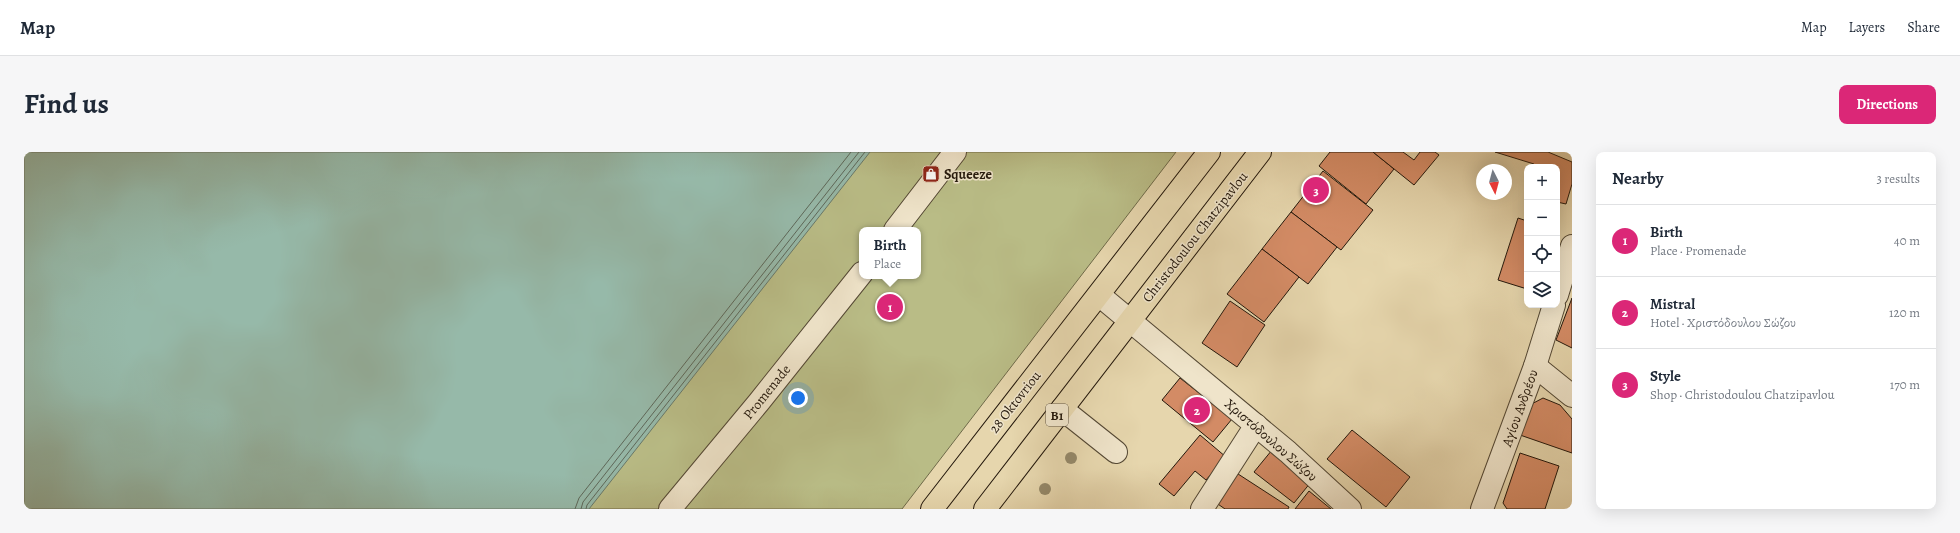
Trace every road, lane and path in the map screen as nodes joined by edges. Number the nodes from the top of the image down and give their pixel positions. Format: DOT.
graph roads {
  1 [pos="955,152"];
  2 [pos="1209,152"];
  3 [pos="1260,152"];
  4 [pos="897,227"];
  5 [pos="1572,246"];
  6 [pos="859,278"];
  7 [pos="1560,285"];
  8 [pos="1099,295"];
  9 [pos="1553,308"];
  10 [pos="1129,321"];
  11 [pos="1535,366"];
  12 [pos="1572,396"];
  13 [pos="1062,409"];
  14 [pos="1256,426"];
  15 [pos="1116,452"];
  16 [pos="670,509"];
  17 [pos="932,509"];
  18 [pos="985,509"];
  19 [pos="1202,509"];
  20 [pos="1350,509"];
  21 [pos="1482,509"];
  1 -- 4 [label="street"];
  2 -- 8 [label="main road"];
  3 -- 10 [label="main road, Christodoulou Chatzipavlou / B1"];
  5 -- 7 [label="street"];
  6 -- 16 [label="street, Promenade"];
  8 -- 10 [label="street, Χριστόδουλου Σώζου"];
  8 -- 17 [label="main road, 28 Oktovriou"];
  9 -- 11 [label="street, Αγίου Ανδρέου"];
  10 -- 13 [label="main road, B1"];
  10 -- 14 [label="street, Χριστόδουλου Σώζου"];
  11 -- 12 [label="street"];
  11 -- 21 [label="street, Αγίου Ανδρέου"];
  13 -- 15 [label="street"];
  13 -- 18 [label="main road, B1"];
  14 -- 19 [label="street"];
  14 -- 20 [label="street, Χριστόδουλου Σώζου"];
}
